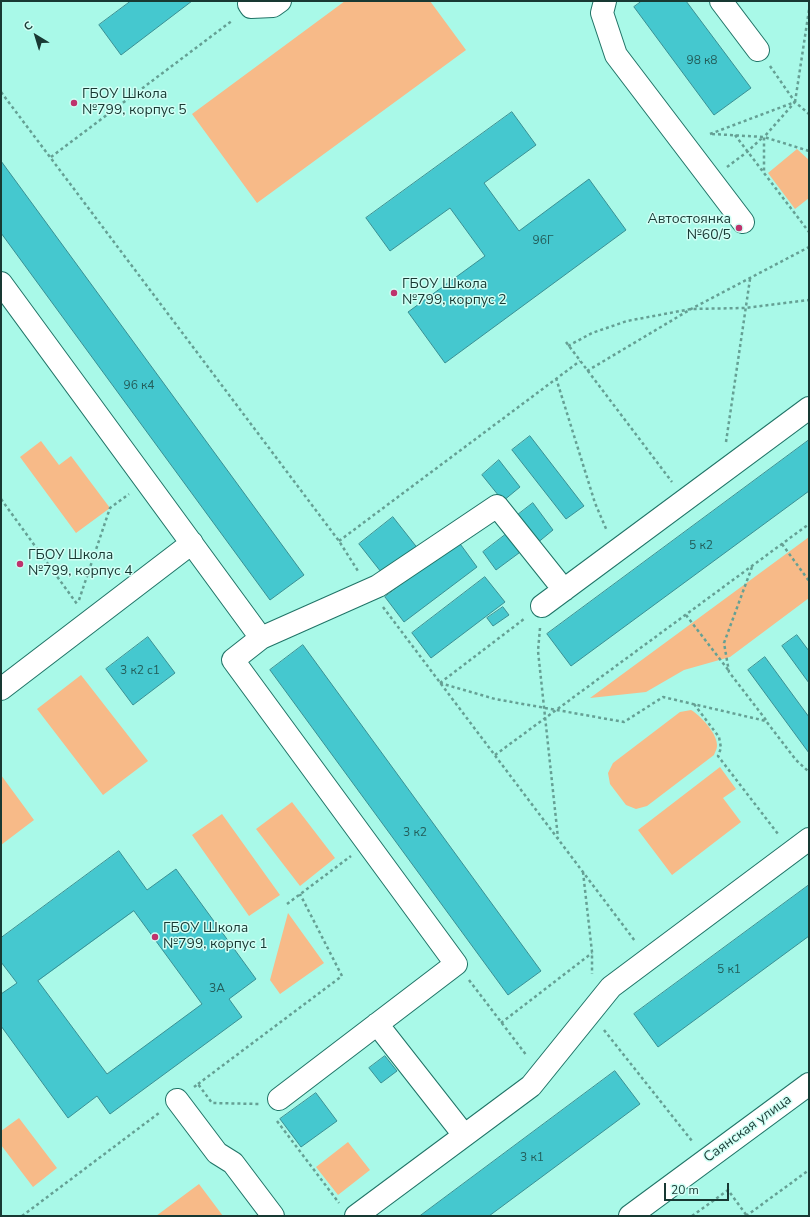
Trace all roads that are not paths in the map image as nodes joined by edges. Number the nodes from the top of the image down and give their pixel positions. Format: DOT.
graph roads {
  1 [pos="280,1"];
  2 [pos="605,1"];
  3 [pos="721,1"];
  4 [pos="250,5"];
  5 [pos="758,50"];
  6 [pos="743,222"];
  7 [pos="1,283"];
  8 [pos="809,408"];
  9 [pos="192,543"];
  10 [pos="564,590"];
  11 [pos="542,606"];
  12 [pos="261,638"];
  13 [pos="1,689"];
  14 [pos="809,839"];
  15 [pos="377,1024"];
  16 [pos="809,1084"];
  17 [pos="176,1100"];
  18 [pos="271,1101"];
  19 [pos="464,1135"];
  20 [pos="348,1210"];
  21 [pos="273,1216"];
  22 [pos="630,1216"];
  1 -- 4 [label="main road"];
  2 -- 6 [label="main road"];
  3 -- 5 [label="main road"];
  7 -- 9 [label="main road"];
  8 -- 10 [label="main road"];
  9 -- 12 [label="main road"];
  9 -- 13 [label="main road"];
  10 -- 11 [label="main road"];
  10 -- 12 [label="main road"];
  12 -- 15 [label="main road"];
  14 -- 19 [label="main road"];
  15 -- 18 [label="main road"];
  15 -- 19 [label="main road"];
  16 -- 22 [label="main road, Саянская улица"];
  17 -- 21 [label="main road"];
  19 -- 20 [label="main road"];
}
